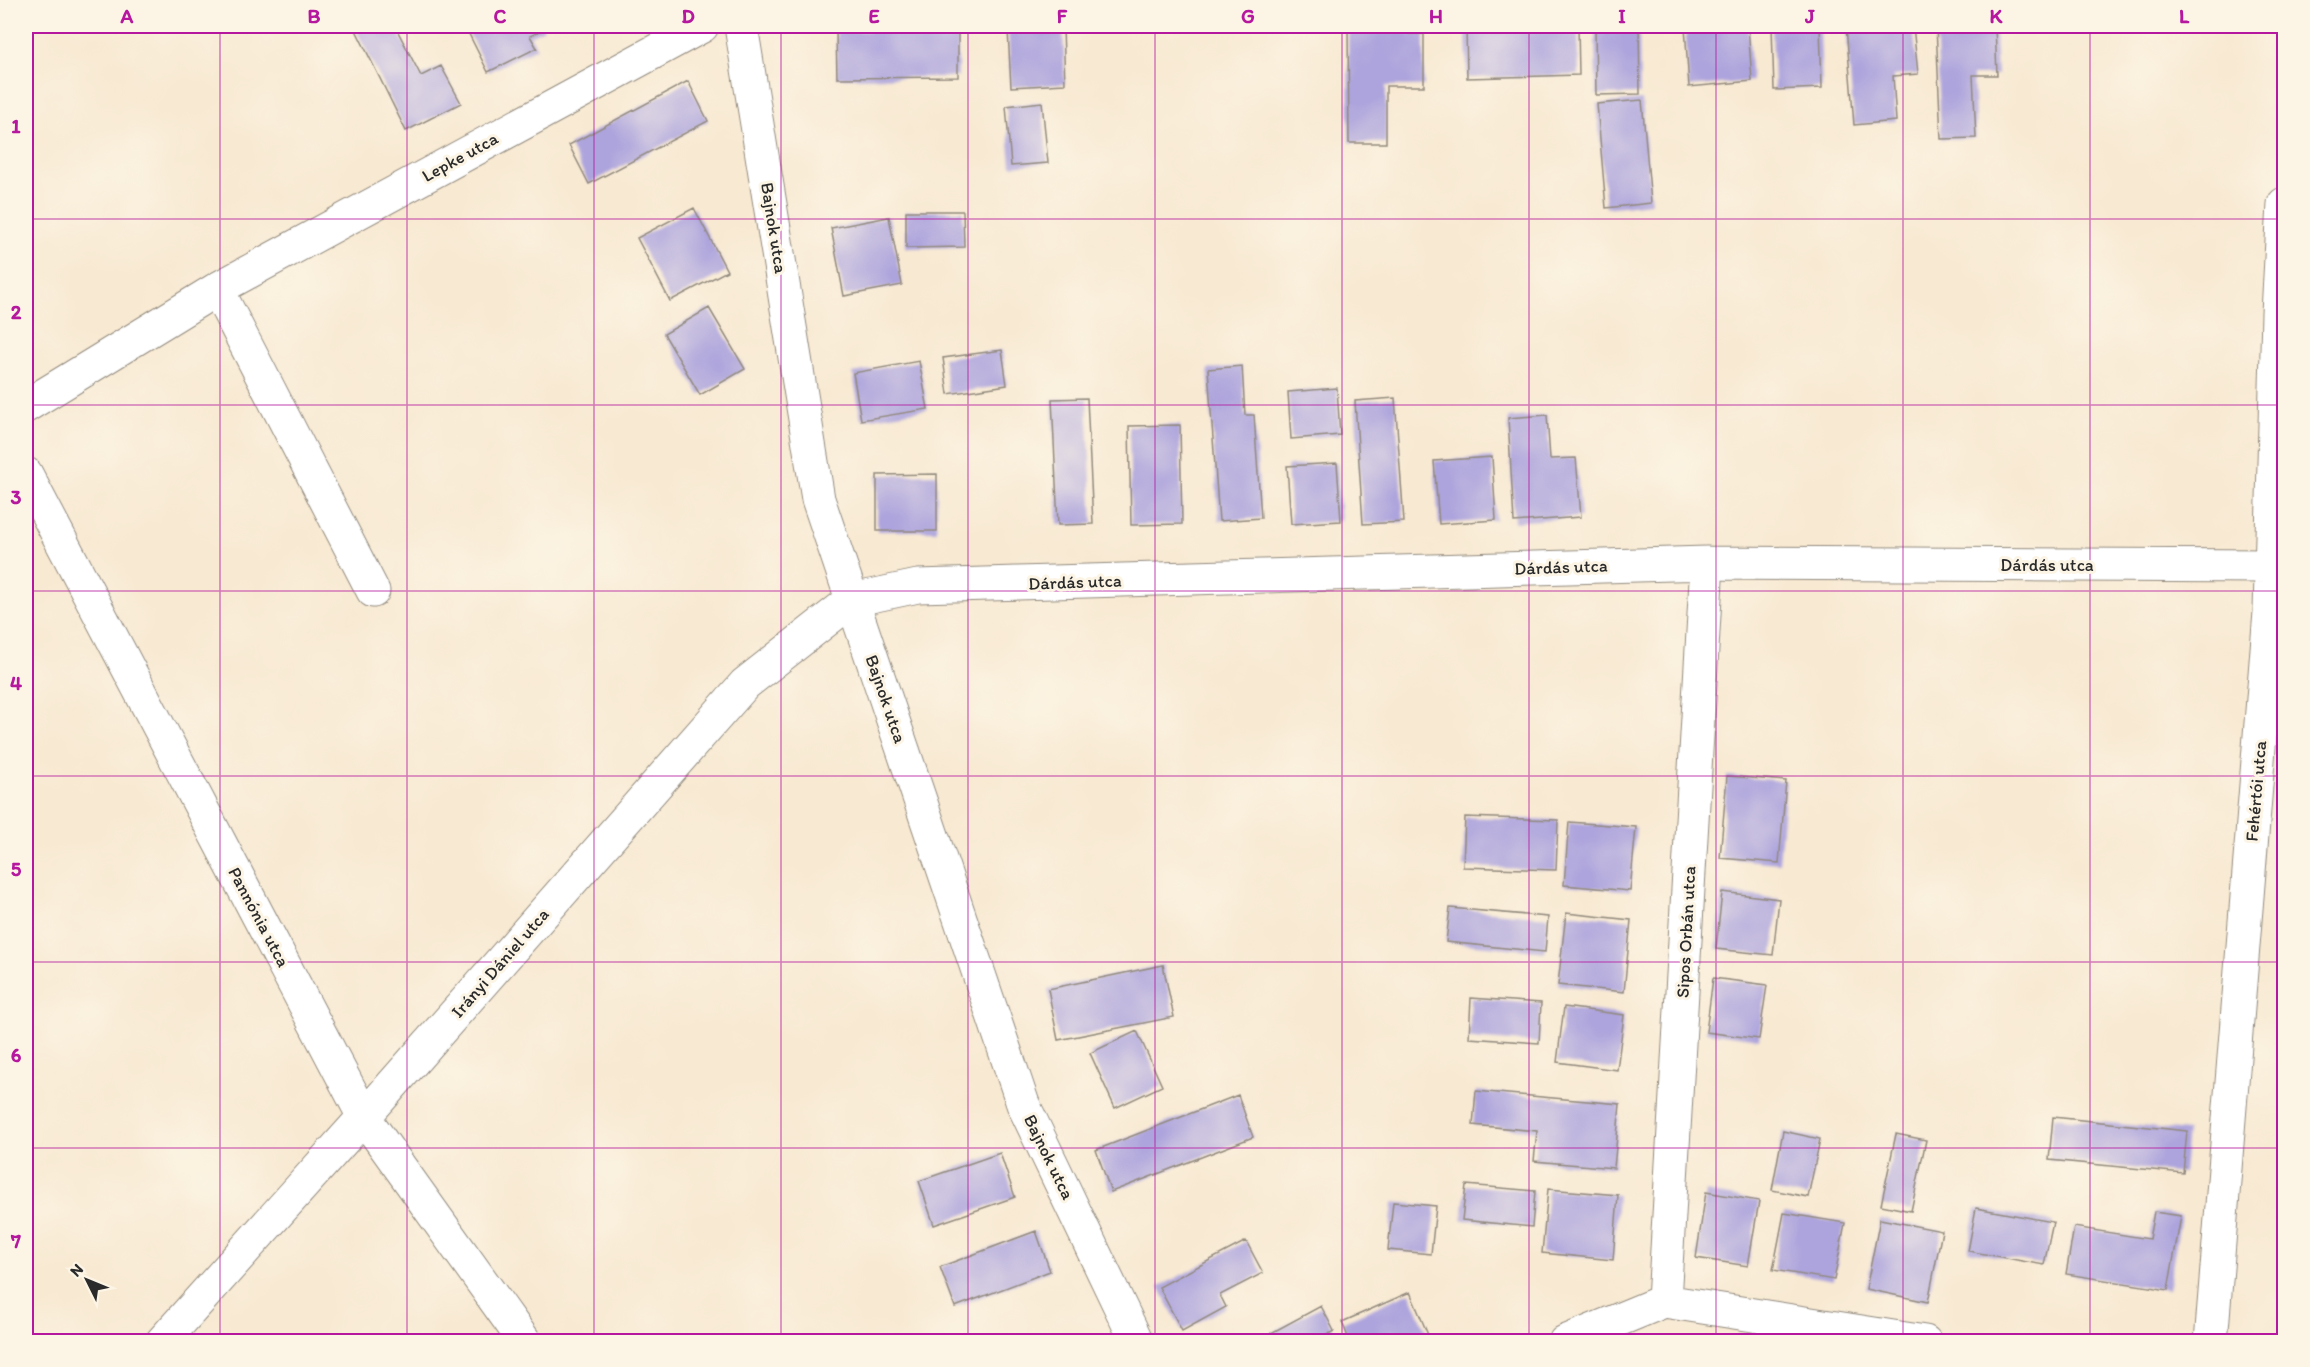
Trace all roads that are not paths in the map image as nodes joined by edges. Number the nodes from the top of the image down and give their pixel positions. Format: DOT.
graph roads {
  1 [pos="702,26"];
  2 [pos="741,26"];
  3 [pos="2284,204"];
  4 [pos="217,289"];
  5 [pos="2281,314"];
  6 [pos="26,406"];
  7 [pos="26,474"];
  8 [pos="1707,563"];
  9 [pos="2271,566"];
  10 [pos="373,591"];
  11 [pos="852,600"];
  12 [pos="2277,615"];
  13 [pos="364,1117"];
  14 [pos="1664,1301"];
  15 [pos="162,1341"];
  16 [pos="525,1341"];
  17 [pos="1137,1341"];
  18 [pos="1565,1341"];
  19 [pos="1925,1341"];
  20 [pos="2211,1341"];
  1 -- 4 [label="street, Lepke utca"];
  2 -- 11 [label="street, Bajnok utca"];
  3 -- 5 [label="street, Fehértói utca"];
  4 -- 6 [label="street, Lepke utca"];
  4 -- 10 [label="street"];
  5 -- 9 [label="street, Fehértói utca"];
  7 -- 13 [label="street, Pannónia utca"];
  8 -- 9 [label="street, Dárdás utca"];
  8 -- 11 [label="street, Dárdás utca"];
  8 -- 14 [label="street, Sipos Orbán utca"];
  9 -- 12 [label="street, Fehértói utca"];
  11 -- 13 [label="street, Irányi Dániel utca"];
  11 -- 17 [label="street, Bajnok utca"];
  12 -- 20 [label="street, Fehértói utca"];
  13 -- 15 [label="street, Irányi Dániel utca"];
  13 -- 16 [label="street, Pannónia utca"];
  14 -- 18 [label="street"];
  14 -- 19 [label="street"];
}
